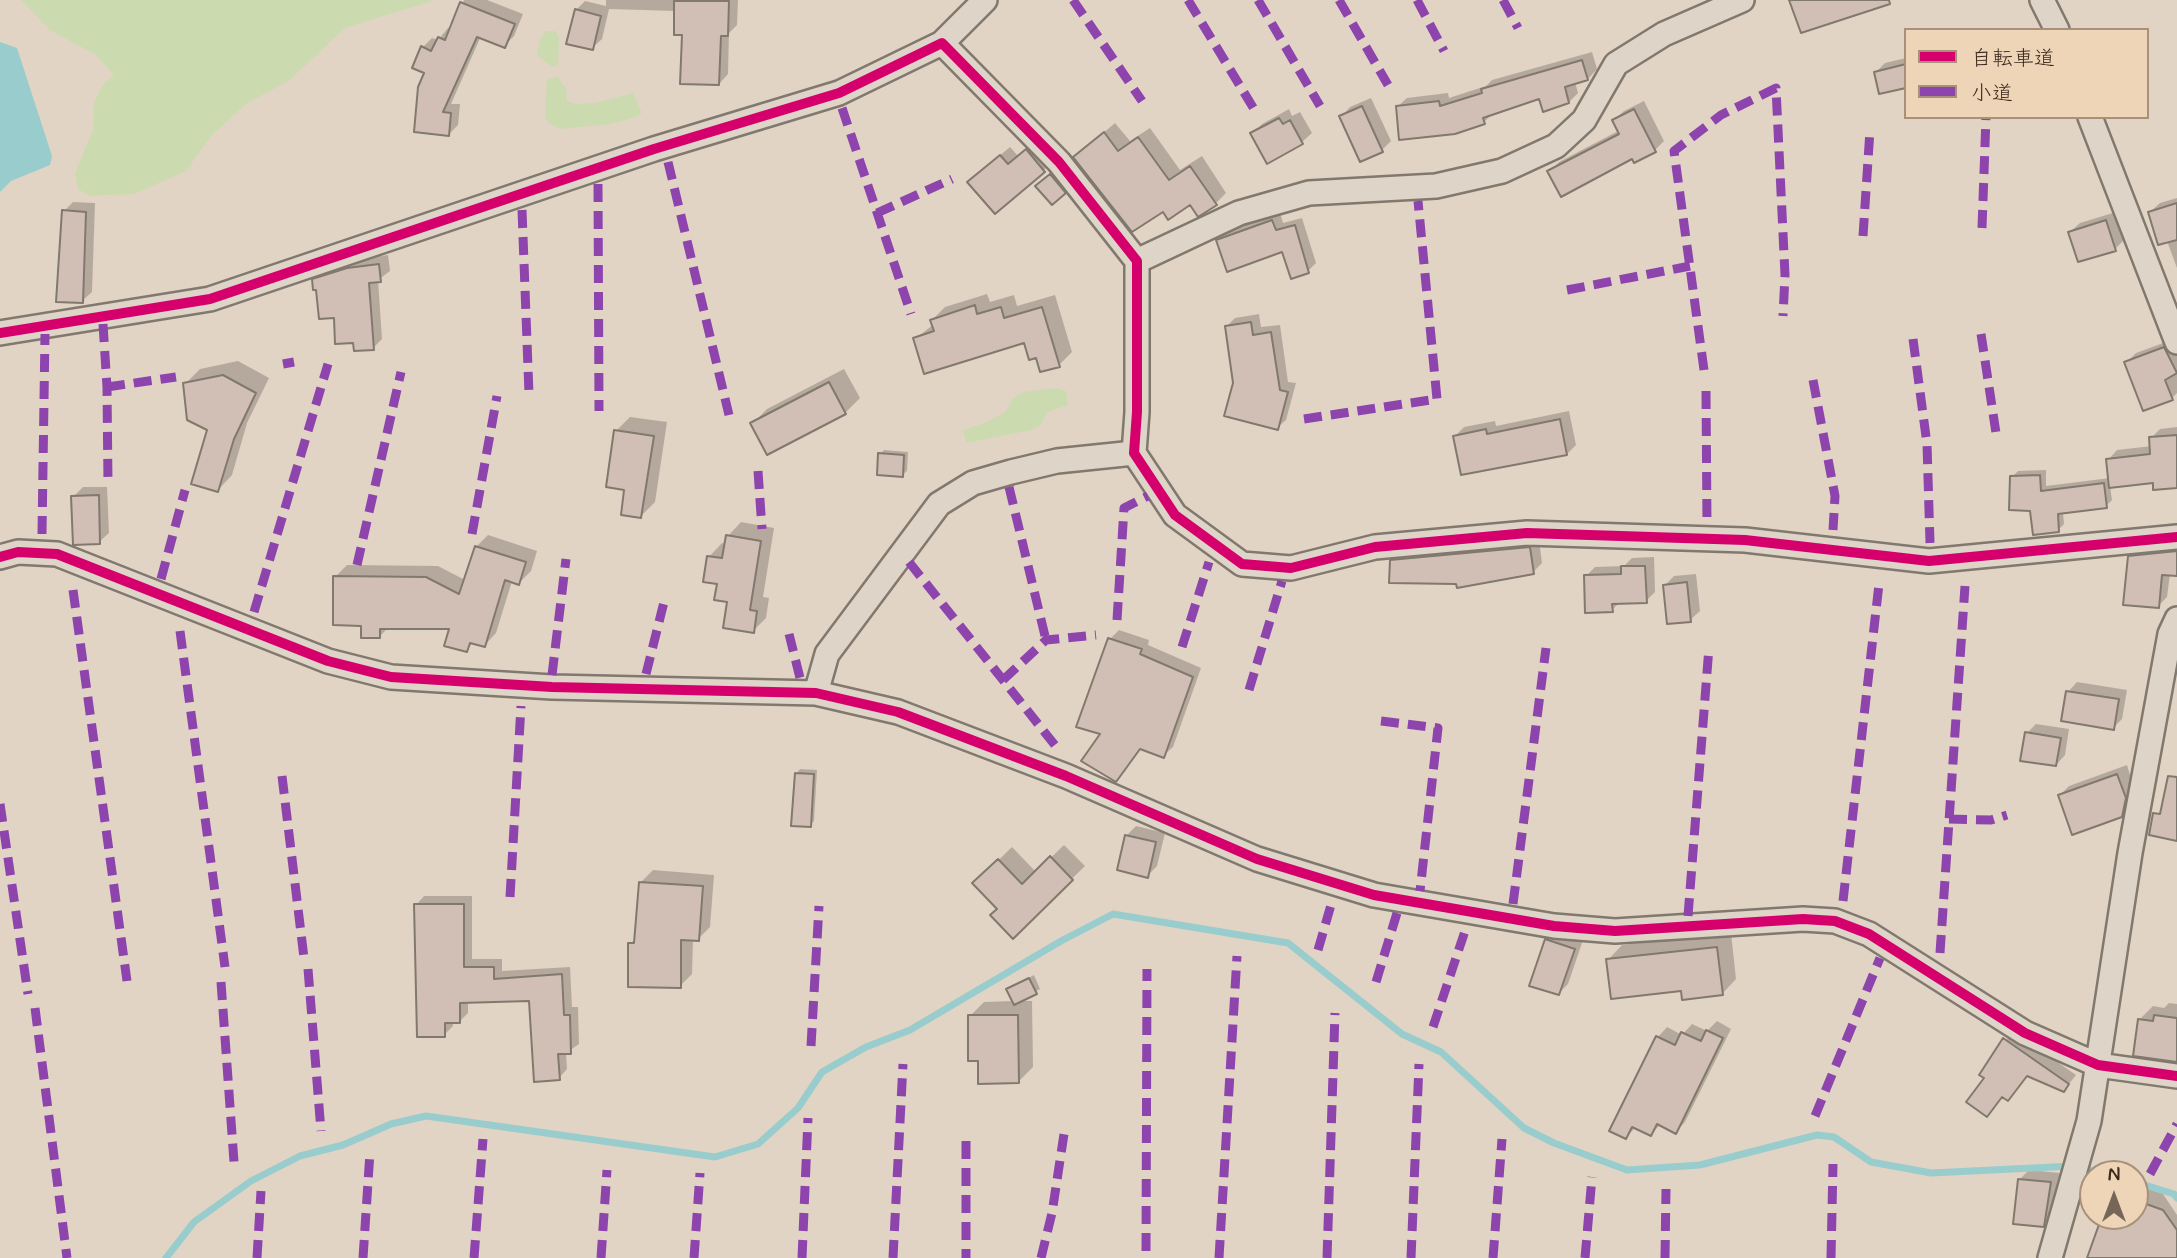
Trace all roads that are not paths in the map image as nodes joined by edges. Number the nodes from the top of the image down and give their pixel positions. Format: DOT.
graph roads {
  1 [pos="985,0"];
  2 [pos="1742,0"];
  3 [pos="2042,0"];
  4 [pos="2056,28"];
  5 [pos="942,43"];
  6 [pos="2091,119"];
  7 [pos="1137,261"];
  8 [pos="0,333"];
  9 [pos="2177,342"];
  10 [pos="1133,453"];
  11 [pos="2177,537"];
  12 [pos="0,557"];
  13 [pos="2177,619"];
  14 [pos="816,693"];
  15 [pos="2098,1065"];
  16 [pos="2177,1076"];
  17 [pos="2050,1258"];
  1 -- 5 [label="street"];
  2 -- 7 [label="street"];
  3 -- 4 [label="street"];
  5 -- 7 [label="street"];
  5 -- 8 [label="street"];
  6 -- 9 [label="street"];
  7 -- 10 [label="street"];
  10 -- 11 [label="street"];
  10 -- 14 [label="street"];
  12 -- 14 [label="street"];
  13 -- 15 [label="street"];
  14 -- 15 [label="street"];
  15 -- 16 [label="street"];
  15 -- 17 [label="street"];
}
